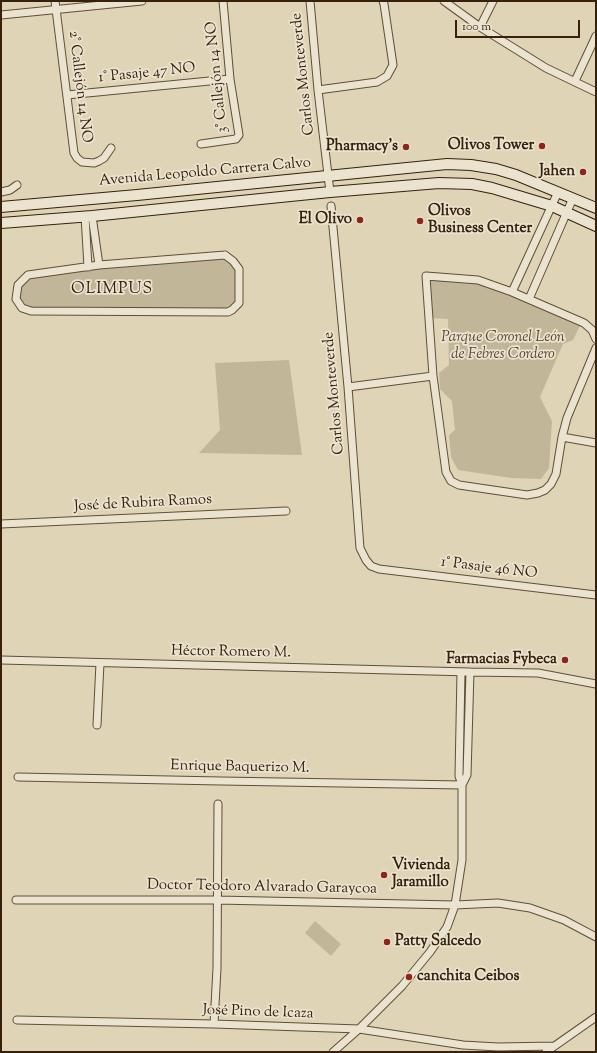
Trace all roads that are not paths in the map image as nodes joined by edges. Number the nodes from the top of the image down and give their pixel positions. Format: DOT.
graph roads {
  1 [pos="55,1"];
  2 [pos="142,1"];
  3 [pos="223,1"];
  4 [pos="310,1"];
  5 [pos="383,1"];
  6 [pos="444,1"];
  7 [pos="493,1"];
  8 [pos="56,10"];
  9 [pos="1,15"];
  10 [pos="480,27"];
  11 [pos="596,36"];
  12 [pos="230,79"];
  13 [pos="575,81"];
  14 [pos="318,90"];
  15 [pos="596,92"];
  16 [pos="67,95"];
  17 [pos="201,144"];
  18 [pos="110,148"];
  19 [pos="328,176"];
  20 [pos="16,185"];
  21 [pos="1,192"];
  22 [pos="330,192"];
  23 [pos="558,192"];
  24 [pos="574,198"];
  25 [pos="1,206"];
  26 [pos="331,206"];
  27 [pos="552,206"];
  28 [pos="596,208"];
  29 [pos="567,213"];
  30 [pos="89,216"];
  31 [pos="1,222"];
  32 [pos="596,226"];
  33 [pos="99,265"];
  34 [pos="88,266"];
  35 [pos="512,292"];
  36 [pos="529,299"];
  37 [pos="596,339"];
  38 [pos="596,348"];
  39 [pos="434,376"];
  40 [pos="348,388"];
  41 [pos="562,437"];
  42 [pos="596,443"];
  43 [pos="286,511"];
  44 [pos="1,524"];
  45 [pos="379,569"];
  46 [pos="596,595"];
  47 [pos="1,660"];
  48 [pos="100,663"];
  49 [pos="461,672"];
  50 [pos="470,672"];
  51 [pos="596,684"];
  52 [pos="97,724"];
  53 [pos="18,777"];
  54 [pos="462,785"];
  55 [pos="218,804"];
  56 [pos="16,900"];
  57 [pos="217,900"];
  58 [pos="455,904"];
  59 [pos="596,937"];
  60 [pos="596,1017"];
  61 [pos="17,1020"];
  62 [pos="214,1024"];
  63 [pos="359,1029"];
  64 [pos="554,1046"];
  65 [pos="499,1050"];
  66 [pos="333,1052"];
  67 [pos="546,1052"];
  1 -- 8 [label="street, 2° Callejón 14 NO"];
  2 -- 8 [label="street"];
  3 -- 12 [label="street, 3° Callejón 14 NO"];
  4 -- 14 [label="street, Carlos Monteverde"];
  5 -- 14 [label="street"];
  6 -- 10 [label="street"];
  7 -- 10 [label="street"];
  8 -- 9 [label="street"];
  8 -- 16 [label="street, 2° Callejón 14 NO"];
  10 -- 13 [label="street"];
  11 -- 13 [label="street"];
  12 -- 16 [label="street, 1° Pasaje 47 NO"];
  12 -- 17 [label="street, 3° Callejón 14 NO"];
  13 -- 15 [label="street"];
  14 -- 19 [label="street, Carlos Monteverde"];
  16 -- 18 [label="street, 2° Callejón 14 NO"];
  19 -- 22 [label="street, Carlos Monteverde"];
  19 -- 23 [label="main road, Avenida Leopoldo Carrera Calvo"];
  19 -- 25 [label="main road, Avenida Leopoldo Carrera Calvo"];
  20 -- 21 [label="street"];
  22 -- 27 [label="main road, Avenida Leopoldo Carrera Calvo"];
  22 -- 30 [label="main road, Avenida Leopoldo Carrera Calvo"];
  23 -- 24 [label="main road, Avenida Leopoldo Carrera Calvo"];
  23 -- 27 [label="street"];
  24 -- 28 [label="main road, Avenida Leopoldo Carrera Calvo"];
  24 -- 29 [label="street"];
  26 -- 40 [label="street, Carlos Monteverde"];
  27 -- 29 [label="main road, Avenida Leopoldo Carrera Calvo"];
  27 -- 35 [label="street"];
  29 -- 32 [label="main road, Avenida Leopoldo Carrera Calvo"];
  29 -- 36 [label="street"];
  30 -- 31 [label="main road, Avenida Leopoldo Carrera Calvo"];
  30 -- 33 [label="street"];
  30 -- 34 [label="street"];
  33 -- 34 [label="street"];
  33 -- 34 [label="street"];
  35 -- 36 [label="street"];
  35 -- 39 [label="street"];
  36 -- 37 [label="street"];
  38 -- 41 [label="street"];
  39 -- 40 [label="street"];
  39 -- 41 [label="street"];
  40 -- 45 [label="street, Carlos Monteverde"];
  41 -- 42 [label="street"];
  43 -- 44 [label="street, José de Rubira Ramos"];
  45 -- 46 [label="street, 1° Pasaje 46 NO"];
  47 -- 48 [label="street, Héctor Romero M."];
  48 -- 49 [label="street, Héctor Romero M."];
  48 -- 52 [label="street"];
  49 -- 50 [label="street, Héctor Romero M."];
  49 -- 54 [label="street"];
  50 -- 51 [label="street"];
  50 -- 54 [label="street"];
  53 -- 54 [label="street, Enrique Baquerizo M."];
  54 -- 58 [label="street"];
  55 -- 57 [label="street"];
  56 -- 57 [label="street, Doctor Teodoro Alvarado Garaycoa"];
  57 -- 58 [label="street, Doctor Teodoro Alvarado Garaycoa"];
  57 -- 62 [label="street"];
  58 -- 59 [label="street, Doctor Teodoro Alvarado Garaycoa"];
  58 -- 63 [label="street"];
  60 -- 64 [label="street"];
  61 -- 62 [label="street, José Pino de Icaza"];
  62 -- 63 [label="street, José Pino de Icaza"];
  63 -- 65 [label="street, José Pino de Icaza"];
  63 -- 66 [label="street"];
  64 -- 65 [label="street, José Pino de Icaza"];
  64 -- 67 [label="street"];
}
